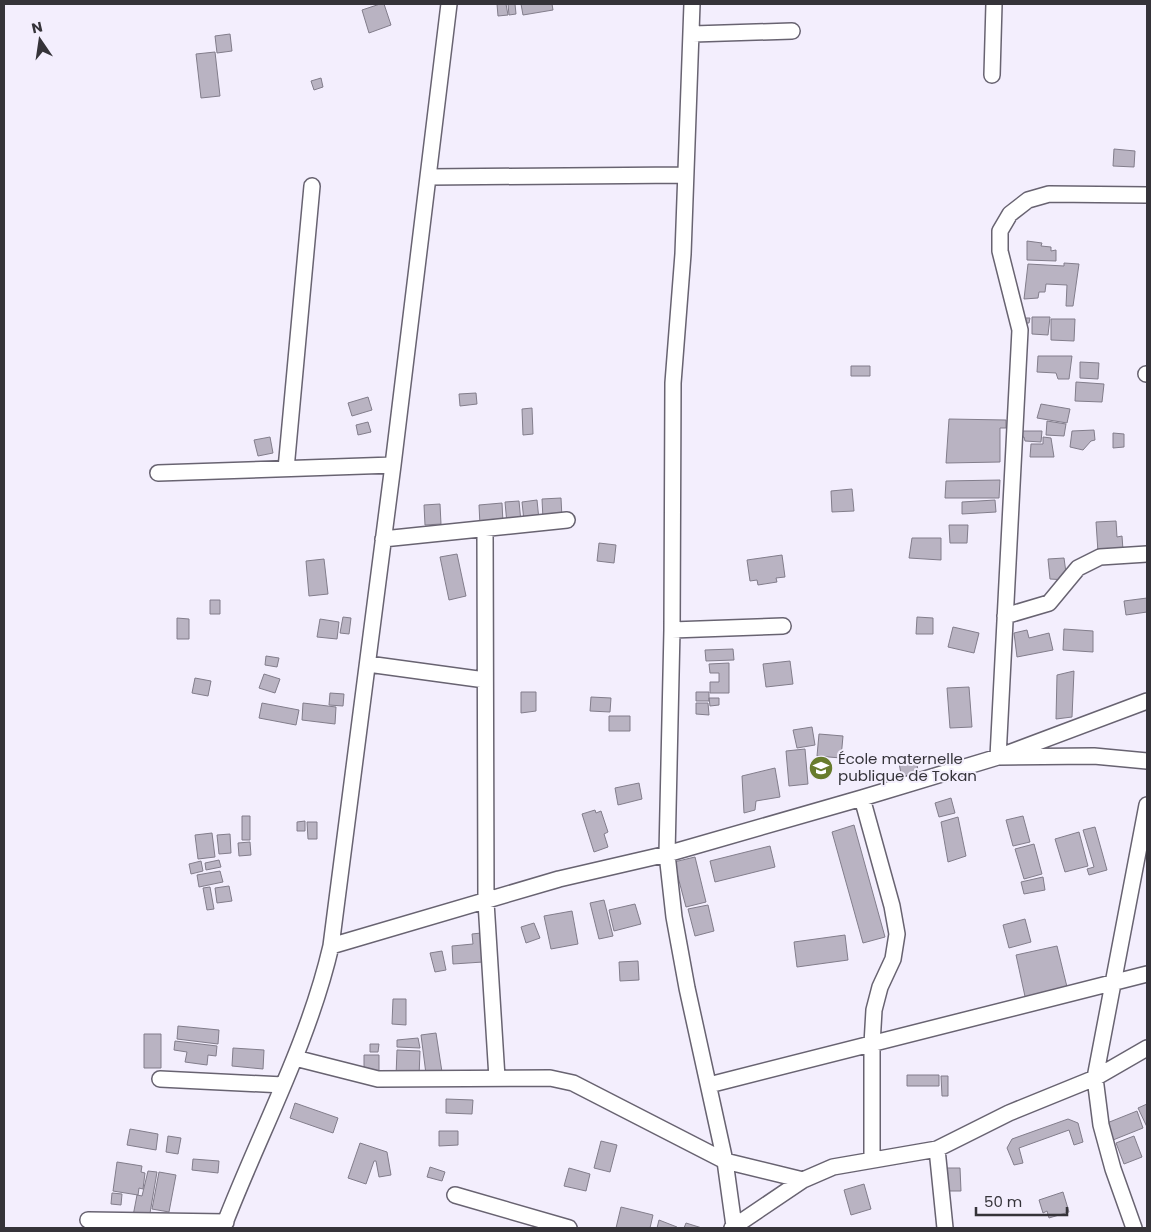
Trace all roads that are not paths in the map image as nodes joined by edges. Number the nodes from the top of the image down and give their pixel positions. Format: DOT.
graph roads {
  1 [pos="449,4"];
  2 [pos="692,4"];
  3 [pos="994,4"];
  4 [pos="792,31"];
  5 [pos="693,34"];
  6 [pos="992,75"];
  7 [pos="684,175"];
  8 [pos="429,177"];
  9 [pos="312,186"];
  10 [pos="1147,195"];
  11 [pos="393,465"];
  12 [pos="286,469"];
  13 [pos="158,473"];
  14 [pos="567,520"];
  15 [pos="485,528"];
  16 [pos="384,539"];
  17 [pos="1147,554"];
  18 [pos="1005,616"];
  19 [pos="783,626"];
  20 [pos="672,630"];
  21 [pos="368,664"];
  22 [pos="485,680"];
  23 [pos="1147,702"];
  24 [pos="998,757"];
  25 [pos="1147,761"];
  26 [pos="862,798"];
  27 [pos="1147,805"];
  28 [pos="667,854"];
  29 [pos="486,902"];
  30 [pos="331,946"];
  31 [pos="1147,974"];
  32 [pos="1113,984"];
  33 [pos="872,1044"];
  34 [pos="1147,1048"];
  35 [pos="295,1058"];
  36 [pos="160,1078"];
  37 [pos="497,1078"];
  38 [pos="1095,1078"];
  39 [pos="282,1085"];
  40 [pos="709,1085"];
  41 [pos="937,1149"];
  42 [pos="872,1159"];
  43 [pos="725,1160"];
  44 [pos="803,1180"];
  45 [pos="455,1195"];
  46 [pos="88,1220"];
  47 [pos="224,1225"];
  48 [pos="733,1227"];
  49 [pos="569,1228"];
  50 [pos="945,1228"];
  51 [pos="1134,1228"];
  1 -- 8 [label="street"];
  2 -- 5 [label="street"];
  3 -- 6 [label="street"];
  4 -- 5 [label="street"];
  5 -- 7 [label="street"];
  7 -- 8 [label="street"];
  7 -- 20 [label="street"];
  8 -- 11 [label="street"];
  9 -- 12 [label="street"];
  10 -- 18 [label="street"];
  11 -- 12 [label="street"];
  11 -- 16 [label="street"];
  12 -- 13 [label="street"];
  14 -- 15 [label="street"];
  15 -- 16 [label="street"];
  15 -- 22 [label="street"];
  16 -- 21 [label="street"];
  17 -- 18 [label="street"];
  18 -- 24 [label="street"];
  19 -- 20 [label="street"];
  20 -- 28 [label="street"];
  21 -- 22 [label="street"];
  21 -- 30 [label="street"];
  22 -- 29 [label="street"];
  23 -- 24 [label="street"];
  24 -- 25 [label="street"];
  24 -- 26 [label="street"];
  26 -- 28 [label="street"];
  26 -- 33 [label="street"];
  27 -- 32 [label="street"];
  28 -- 29 [label="street"];
  28 -- 40 [label="street"];
  29 -- 30 [label="street"];
  29 -- 37 [label="street"];
  30 -- 35 [label="street"];
  31 -- 32 [label="street"];
  32 -- 33 [label="street"];
  32 -- 38 [label="street"];
  33 -- 40 [label="street"];
  33 -- 42 [label="street"];
  34 -- 38 [label="street"];
  35 -- 37 [label="street"];
  35 -- 39 [label="street"];
  36 -- 39 [label="street"];
  37 -- 43 [label="street"];
  38 -- 41 [label="street"];
  38 -- 51 [label="street"];
  39 -- 47 [label="street"];
  40 -- 43 [label="street"];
  41 -- 42 [label="street"];
  41 -- 50 [label="street"];
  42 -- 44 [label="street"];
  43 -- 44 [label="street"];
  43 -- 48 [label="street"];
  44 -- 48 [label="street"];
  45 -- 49 [label="street"];
  46 -- 47 [label="street"];
}
